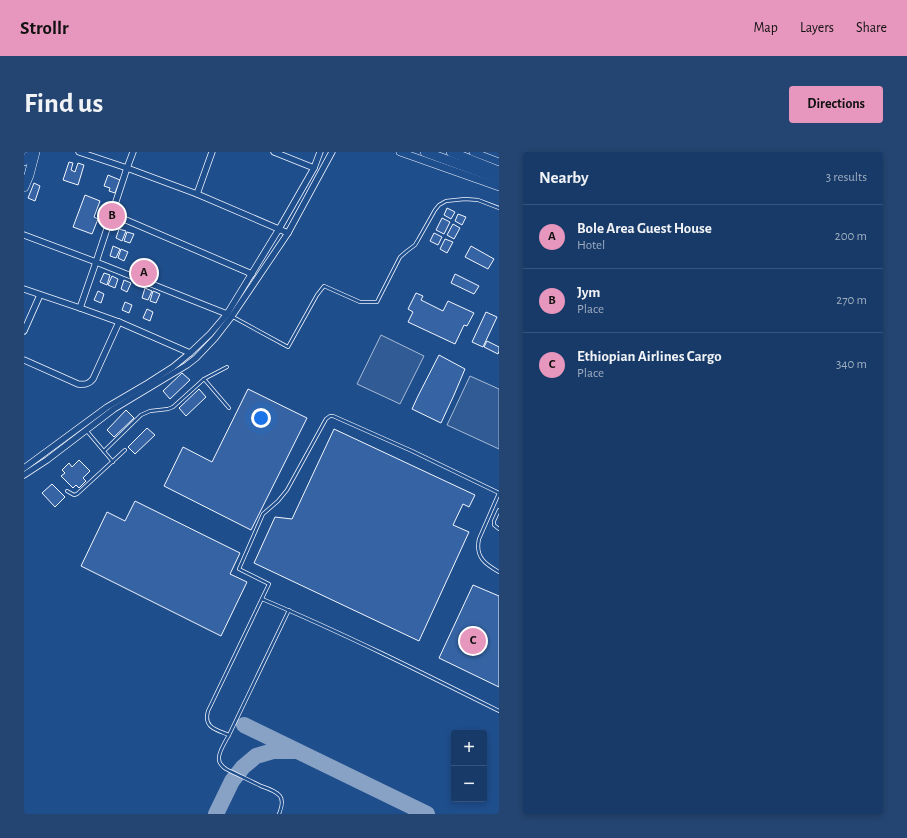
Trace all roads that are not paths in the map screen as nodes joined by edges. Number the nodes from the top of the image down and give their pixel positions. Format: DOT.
graph roads {
  1 [pos="27,152"];
  2 [pos="36,152"];
  3 [pos="79,152"];
  4 [pos="133,152"];
  5 [pos="212,152"];
  6 [pos="274,152"];
  7 [pos="320,152"];
  8 [pos="332,152"];
  9 [pos="400,152"];
  10 [pos="425,152"];
  11 [pos="451,152"];
  12 [pos="473,152"];
  13 [pos="24,161"];
  14 [pos="499,162"];
  15 [pos="127,168"];
  16 [pos="314,168"];
  17 [pos="499,171"];
  18 [pos="499,180"];
  19 [pos="24,187"];
  20 [pos="499,187"];
  21 [pos="196,194"];
  22 [pos="499,208"];
  23 [pos="112,214"];
  24 [pos="280,228"];
  25 [pos="288,233"];
  26 [pos="24,235"];
  27 [pos="96,262"];
  28 [pos="252,274"];
  29 [pos="24,289"];
  30 [pos="40,295"];
  31 [pos="80,308"];
  32 [pos="24,313"];
  33 [pos="229,315"];
  34 [pos="31,316"];
  35 [pos="119,322"];
  36 [pos="24,331"];
  37 [pos="190,353"];
  38 [pos="24,360"];
  39 [pos="227,367"];
  40 [pos="204,379"];
  41 [pos="229,408"];
  42 [pos="86,430"];
  43 [pos="125,450"];
  44 [pos="104,451"];
  45 [pos="113,462"];
  46 [pos="24,468"];
  47 [pos="24,475"];
  48 [pos="67,490"];
  49 [pos="499,510"];
  50 [pos="499,529"];
  51 [pos="499,572"];
  52 [pos="262,599"];
  53 [pos="289,610"];
  54 [pos="499,710"];
  55 [pos="229,735"];
  56 [pos="279,814"];
  1 -- 13 [label="main road"];
  2 -- 19 [label="main road"];
  3 -- 15 [label="street"];
  4 -- 15 [label="street"];
  5 -- 21 [label="street"];
  6 -- 16 [label="street"];
  7 -- 16 [label="street"];
  8 -- 25 [label="street"];
  9 -- 20 [label="street"];
  10 -- 18 [label="main road"];
  11 -- 17 [label="main road"];
  12 -- 14 [label="street"];
  15 -- 21 [label="street"];
  15 -- 23 [label="street"];
  16 -- 24 [label="street"];
  21 -- 24 [label="street"];
  22 -- 33 [label="lane"];
  23 -- 27 [label="street"];
  23 -- 28 [label="street"];
  24 -- 25 [label="street"];
  24 -- 28 [label="street"];
  25 -- 33 [label="street"];
  26 -- 27 [label="street"];
  27 -- 31 [label="street"];
  27 -- 33 [label="street"];
  28 -- 33 [label="street"];
  29 -- 30 [label="street"];
  30 -- 31 [label="street"];
  30 -- 34 [label="street"];
  31 -- 35 [label="street"];
  32 -- 34 [label="street"];
  33 -- 37 [label="street"];
  33 -- 42 [label="street"];
  34 -- 36 [label="street"];
  35 -- 37 [label="street"];
  35 -- 38 [label="street"];
  37 -- 46 [label="street"];
  39 -- 40 [label="lane"];
  40 -- 41 [label="lane"];
  40 -- 44 [label="lane"];
  42 -- 44 [label="lane"];
  42 -- 47 [label="street"];
  43 -- 45 [label="lane"];
  44 -- 45 [label="lane"];
  45 -- 48 [label="lane"];
  49 -- 50 [label="lane"];
  51 -- 52 [label="lane"];
  52 -- 53 [label="lane"];
  52 -- 55 [label="lane"];
  53 -- 54 [label="lane"];
  53 -- 55 [label="lane"];
  55 -- 56 [label="lane"];
}
